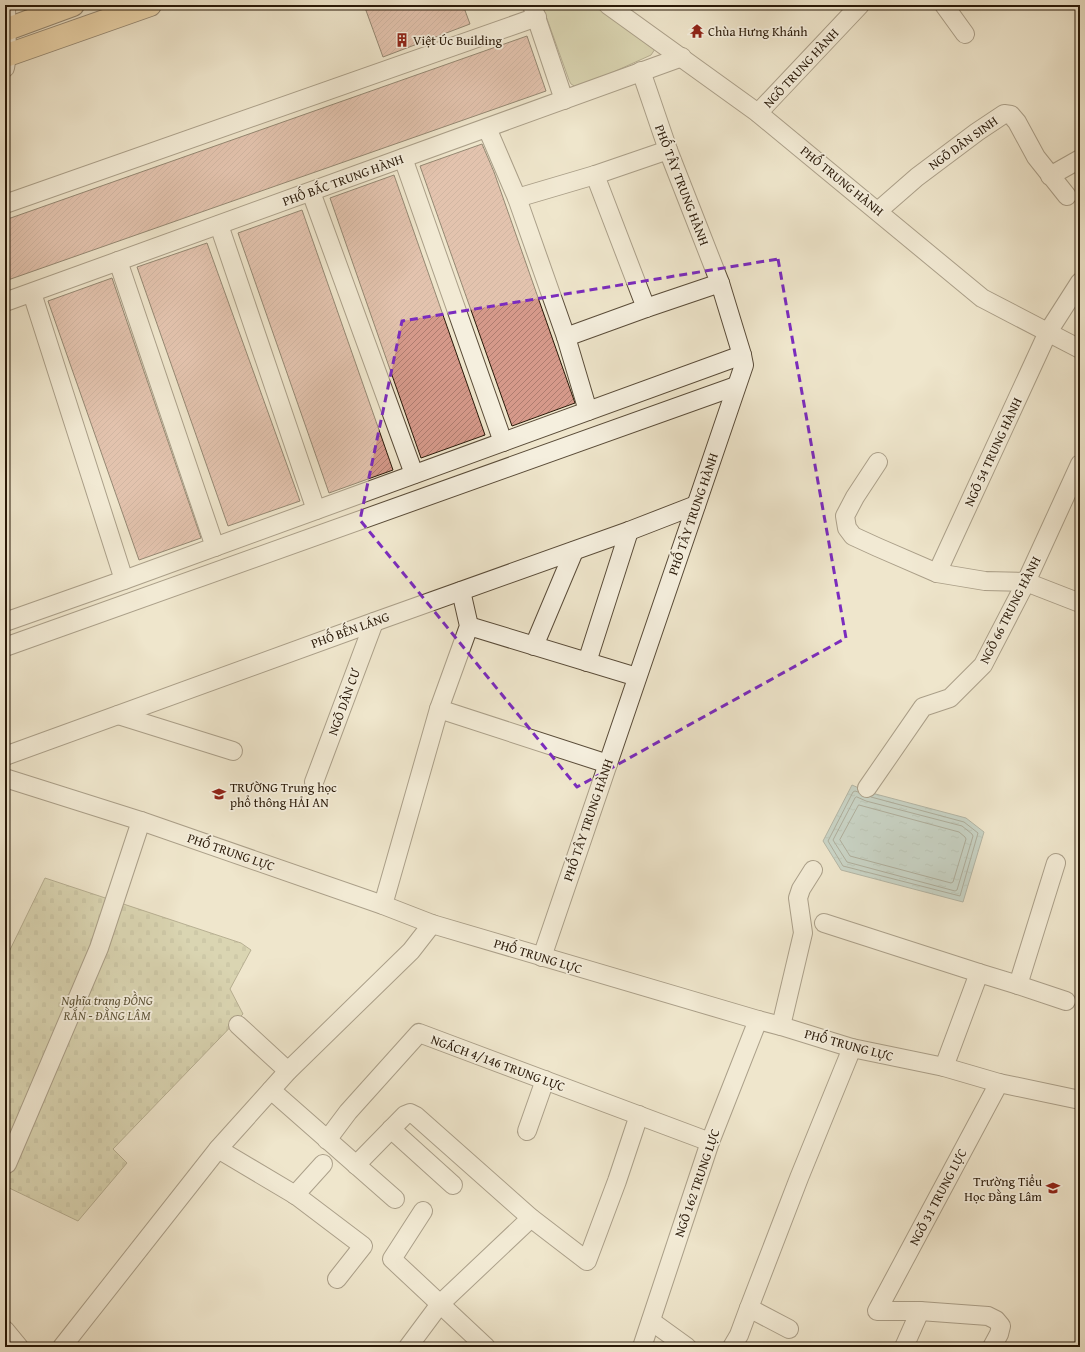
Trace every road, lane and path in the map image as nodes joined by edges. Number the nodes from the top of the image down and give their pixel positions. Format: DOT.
graph roads {
  1 [pos="6,5"];
  2 [pos="74,5"];
  3 [pos="150,5"];
  4 [pos="608,5"];
  5 [pos="860,5"];
  6 [pos="944,5"];
  7 [pos="535,11"];
  8 [pos="6,29"];
  9 [pos="965,34"];
  10 [pos="682,57"];
  11 [pos="6,60"];
  12 [pos="641,72"];
  13 [pos="564,100"];
  14 [pos="758,113"];
  15 [pos="487,128"];
  16 [pos="668,150"];
  17 [pos="403,158"];
  18 [pos="1080,159"];
  19 [pos="595,174"];
  20 [pos="1050,176"];
  21 [pos="311,192"];
  22 [pos="1067,196"];
  23 [pos="517,198"];
  24 [pos="5,204"];
  25 [pos="878,211"];
  26 [pos="219,225"];
  27 [pos="118,262"];
  28 [pos="1080,282"];
  29 [pos="720,283"];
  30 [pos="32,293"];
  31 [pos="5,302"];
  32 [pos="646,308"];
  33 [pos="1048,332"];
  34 [pos="566,337"];
  35 [pos="1080,349"];
  36 [pos="742,354"];
  37 [pos="736,386"];
  38 [pos="588,411"];
  39 [pos="503,442"];
  40 [pos="878,462"];
  41 [pos="1080,464"];
  42 [pos="414,474"];
  43 [pos="696,505"];
  44 [pos="316,510"];
  45 [pos="629,531"];
  46 [pos="215,547"];
  47 [pos="574,550"];
  48 [pos="937,572"];
  49 [pos="124,580"];
  50 [pos="1026,582"];
  51 [pos="461,591"];
  52 [pos="1080,604"];
  53 [pos="5,622"];
  54 [pos="374,622"];
  55 [pos="469,626"];
  56 [pos="5,646"];
  57 [pos="534,646"];
  58 [pos="587,662"];
  59 [pos="637,677"];
  60 [pos="439,709"];
  61 [pos="118,715"];
  62 [pos="233,751"];
  63 [pos="5,756"];
  64 [pos="608,764"];
  65 [pos="5,778"];
  66 [pos="314,782"];
  67 [pos="868,788"];
  68 [pos="141,821"];
  69 [pos="1056,863"];
  70 [pos="813,870"];
  71 [pos="383,905"];
  72 [pos="824,923"];
  73 [pos="432,924"];
  74 [pos="542,957"];
  75 [pos="978,973"];
  76 [pos="1018,986"];
  77 [pos="1066,1001"];
  78 [pos="758,1020"];
  79 [pos="238,1025"];
  80 [pos="781,1026"];
  81 [pos="852,1048"];
  82 [pos="944,1067"];
  83 [pos="288,1071"];
  84 [pos="544,1080"];
  85 [pos="999,1082"];
  86 [pos="271,1090"];
  87 [pos="1080,1100"];
  88 [pos="639,1115"];
  89 [pos="391,1129"];
  90 [pos="527,1131"];
  91 [pos="327,1140"];
  92 [pos="710,1142"];
  93 [pos="218,1149"];
  94 [pos="7,1164"];
  95 [pos="323,1164"];
  96 [pos="356,1165"];
  97 [pos="453,1185"];
  98 [pos="295,1195"];
  99 [pos="395,1199"];
  100 [pos="423,1211"];
  101 [pos="531,1218"];
  102 [pos="337,1279"];
  103 [pos="440,1304"];
  104 [pos="749,1308"];
  105 [pos="920,1311"];
  106 [pos="651,1321"];
  107 [pos="789,1329"];
  108 [pos="5,1330"];
  109 [pos="19,1347"];
  110 [pos="62,1347"];
  111 [pos="408,1347"];
  112 [pos="486,1347"];
  113 [pos="642,1347"];
  114 [pos="686,1347"];
  115 [pos="732,1347"];
  116 [pos="904,1347"];
  117 [pos="992,1347"];
  1 -- 8 [label="street"];
  2 -- 8 [label="main road"];
  3 -- 11 [label="main road"];
  4 -- 10 [label="street, PHỐ TRUNG HÀNH"];
  5 -- 14 [label="street, NGÕ TRUNG HÀNH"];
  6 -- 9 [label="street"];
  7 -- 13 [label="street"];
  7 -- 24 [label="street"];
  8 -- 11 [label="street"];
  10 -- 12 [label="street, PHỐ BẮC TRUNG HÀNH"];
  10 -- 14 [label="street, PHỐ TRUNG HÀNH"];
  12 -- 13 [label="street, PHỐ BẮC TRUNG HÀNH"];
  12 -- 16 [label="street, PHỐ TÂY TRUNG HÀNH"];
  13 -- 15 [label="street, PHỐ BẮC TRUNG HÀNH"];
  14 -- 25 [label="street, PHỐ TRUNG HÀNH"];
  15 -- 17 [label="street, PHỐ BẮC TRUNG HÀNH"];
  15 -- 23 [label="street"];
  16 -- 19 [label="street"];
  16 -- 29 [label="street, PHỐ TÂY TRUNG HÀNH"];
  17 -- 21 [label="street, PHỐ BẮC TRUNG HÀNH"];
  17 -- 39 [label="street"];
  18 -- 20 [label="street"];
  19 -- 23 [label="street"];
  19 -- 32 [label="street"];
  20 -- 22 [label="street, NGÕ DÂN SINH"];
  20 -- 25 [label="street, NGÕ DÂN SINH"];
  21 -- 26 [label="street, PHỐ BẮC TRUNG HÀNH"];
  21 -- 42 [label="street"];
  23 -- 34 [label="street"];
  25 -- 33 [label="street, PHỐ TRUNG HÀNH"];
  26 -- 27 [label="street, PHỐ BẮC TRUNG HÀNH"];
  26 -- 44 [label="street"];
  27 -- 30 [label="street, PHỐ BẮC TRUNG HÀNH"];
  27 -- 46 [label="street"];
  28 -- 33 [label="street, NGÕ 54 TRUNG HÀNH"];
  29 -- 32 [label="street"];
  29 -- 36 [label="street, PHỐ TÂY TRUNG HÀNH"];
  30 -- 31 [label="street, PHỐ BẮC TRUNG HÀNH"];
  30 -- 49 [label="street"];
  32 -- 34 [label="street"];
  33 -- 35 [label="street, PHỐ TRUNG HÀNH"];
  33 -- 48 [label="street, NGÕ 54 TRUNG HÀNH"];
  34 -- 38 [label="street"];
  36 -- 37 [label="street, PHỐ TÂY TRUNG HÀNH"];
  36 -- 38 [label="street"];
  37 -- 43 [label="street, PHỐ TÂY TRUNG HÀNH"];
  37 -- 56 [label="street"];
  38 -- 39 [label="street"];
  39 -- 42 [label="street"];
  40 -- 48 [label="street"];
  41 -- 50 [label="street, NGÕ 66 TRUNG HÀNH"];
  42 -- 44 [label="street"];
  43 -- 45 [label="street, PHỐ BẾN LÁNG"];
  43 -- 59 [label="street, PHỐ TÂY TRUNG HÀNH"];
  44 -- 46 [label="street"];
  45 -- 47 [label="street, PHỐ BẾN LÁNG"];
  45 -- 58 [label="street"];
  46 -- 49 [label="street"];
  47 -- 51 [label="street, PHỐ BẾN LÁNG"];
  47 -- 57 [label="street"];
  48 -- 50 [label="street"];
  49 -- 53 [label="street"];
  50 -- 52 [label="street"];
  50 -- 67 [label="street, NGÕ 66 TRUNG HÀNH"];
  51 -- 54 [label="street, PHỐ BẾN LÁNG"];
  51 -- 55 [label="street"];
  54 -- 61 [label="street, PHỐ BẾN LÁNG"];
  54 -- 66 [label="street, NGÕ DÂN CƯ"];
  55 -- 57 [label="street"];
  55 -- 60 [label="street"];
  57 -- 58 [label="street"];
  58 -- 59 [label="street"];
  59 -- 64 [label="street, PHỐ TÂY TRUNG HÀNH"];
  60 -- 64 [label="street"];
  60 -- 71 [label="street"];
  61 -- 62 [label="street"];
  61 -- 63 [label="street, PHỐ BẾN LÁNG"];
  64 -- 74 [label="street, PHỐ TÂY TRUNG HÀNH"];
  65 -- 68 [label="street, PHỐ TRUNG LỰC"];
  68 -- 71 [label="street, PHỐ TRUNG LỰC"];
  68 -- 94 [label="street"];
  69 -- 76 [label="street"];
  70 -- 80 [label="street"];
  71 -- 73 [label="street, PHỐ TRUNG LỰC"];
  72 -- 75 [label="street"];
  73 -- 74 [label="street, PHỐ TRUNG LỰC"];
  73 -- 83 [label="street"];
  74 -- 78 [label="street, PHỐ TRUNG LỰC"];
  75 -- 76 [label="street"];
  75 -- 82 [label="street"];
  76 -- 77 [label="street"];
  78 -- 80 [label="street, PHỐ TRUNG LỰC"];
  78 -- 92 [label="street, NGÕ 162 TRUNG LỰC"];
  79 -- 83 [label="street"];
  80 -- 81 [label="street, PHỐ TRUNG LỰC"];
  81 -- 82 [label="street, PHỐ TRUNG LỰC"];
  81 -- 104 [label="street"];
  82 -- 85 [label="street, PHỐ TRUNG LỰC"];
  83 -- 86 [label="street"];
  84 -- 88 [label="street, NGÁCH 4/146 TRUNG LỰC"];
  84 -- 90 [label="street"];
  84 -- 91 [label="street, NGÁCH 4/146 TRUNG LỰC"];
  85 -- 87 [label="street, PHỐ TRUNG LỰC"];
  85 -- 105 [label="street, NGÕ 31 TRUNG LỰC"];
  86 -- 91 [label="street"];
  86 -- 93 [label="street"];
  88 -- 92 [label="street, NGÁCH 4/146 TRUNG LỰC"];
  88 -- 101 [label="street"];
  89 -- 96 [label="street"];
  89 -- 97 [label="street"];
  89 -- 101 [label="street"];
  91 -- 96 [label="street"];
  92 -- 106 [label="street, NGÕ 162 TRUNG LỰC"];
  93 -- 98 [label="street"];
  93 -- 110 [label="street"];
  95 -- 98 [label="street"];
  96 -- 99 [label="street"];
  98 -- 102 [label="street"];
  100 -- 103 [label="street"];
  101 -- 103 [label="street"];
  103 -- 111 [label="street"];
  103 -- 112 [label="street"];
  104 -- 107 [label="street"];
  104 -- 115 [label="street"];
  105 -- 116 [label="street"];
  105 -- 117 [label="street"];
  106 -- 113 [label="street, NGÕ 162 TRUNG LỰC"];
  106 -- 114 [label="street"];
  108 -- 109 [label="street"];
}
